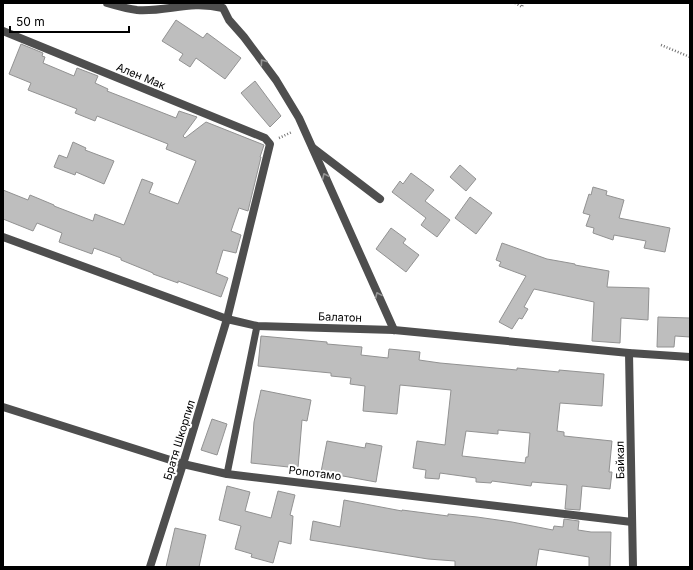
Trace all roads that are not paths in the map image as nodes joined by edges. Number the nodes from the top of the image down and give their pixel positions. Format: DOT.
graph roads {
  1 [pos="107,3"];
  2 [pos="3,32"];
  3 [pos="269,142"];
  4 [pos="312,148"];
  5 [pos="380,199"];
  6 [pos="3,237"];
  7 [pos="227,319"];
  8 [pos="257,326"];
  9 [pos="394,330"];
  10 [pos="630,353"];
  11 [pos="690,357"];
  12 [pos="3,407"];
  13 [pos="183,464"];
  14 [pos="227,474"];
  15 [pos="632,522"];
  16 [pos="150,567"];
  17 [pos="633,567"];
  4 -- 1 [label="street, one-way"];
  2 -- 3 [label="street, Ален Мак"];
  3 -- 7 [label="street, Братя Шкорпил"];
  4 -- 5 [label="street"];
  9 -- 4 [label="street, one-way"];
  6 -- 7 [label="street, Балатон"];
  7 -- 8 [label="street, Балатон"];
  7 -- 13 [label="street, Братя Шкорпил"];
  8 -- 9 [label="street, Балатон"];
  8 -- 14 [label="lane"];
  9 -- 10 [label="street, Балатон"];
  10 -- 11 [label="street, Балатон"];
  10 -- 15 [label="street, Байкал"];
  12 -- 13 [label="street, Ропотамо"];
  13 -- 14 [label="street, Ропотамо"];
  13 -- 16 [label="street, Братя Шкорпил"];
  14 -- 15 [label="street, Ропотамо"];
  15 -- 17 [label="street, Байкал"];
}
